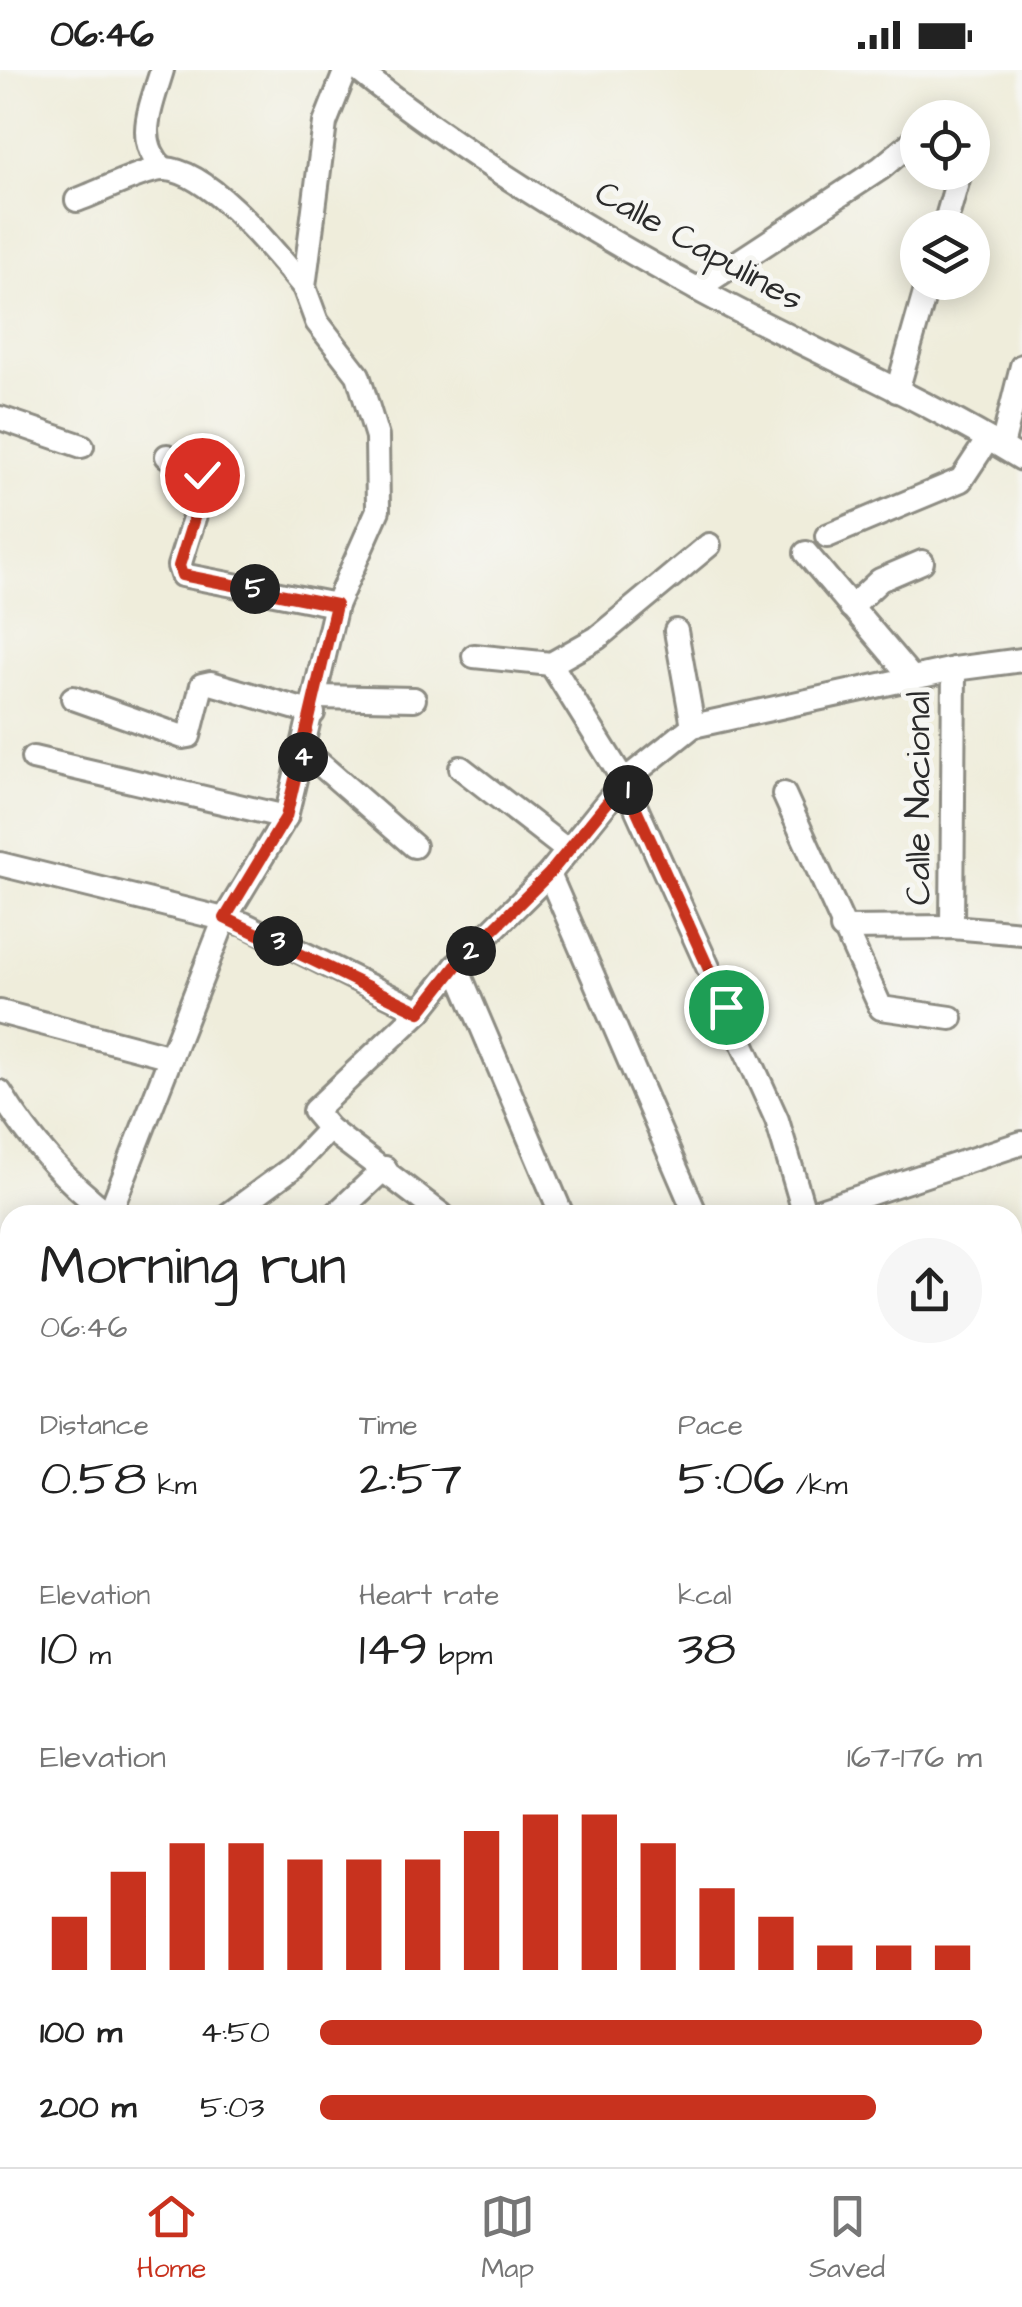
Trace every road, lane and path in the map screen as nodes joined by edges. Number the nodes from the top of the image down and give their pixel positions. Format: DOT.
graph roads {
  1 [pos="162,70"];
  2 [pos="346,70"];
  3 [pos="358,70"];
  4 [pos="900,152"];
  5 [pos="164,169"];
  6 [pos="78,200"];
  7 [pos="304,287"];
  8 [pos="697,289"];
  9 [pos="923,300"];
  10 [pos="1022,366"];
  11 [pos="897,391"];
  12 [pos="0,418"];
  13 [pos="82,446"];
  14 [pos="1004,448"];
  15 [pos="167,456"];
  16 [pos="828,536"];
  17 [pos="709,544"];
  18 [pos="806,554"];
  19 [pos="922,562"];
  20 [pos="336,605"];
  21 [pos="851,607"];
  22 [pos="676,631"];
  23 [pos="474,656"];
  24 [pos="1022,660"];
  25 [pos="551,664"];
  26 [pos="954,669"];
  27 [pos="912,678"];
  28 [pos="73,698"];
  29 [pos="414,699"];
  30 [pos="314,705"];
  31 [pos="693,726"];
  32 [pos="304,750"];
  33 [pos="32,758"];
  34 [pos="461,768"];
  35 [pos="624,782"];
  36 [pos="784,794"];
  37 [pos="286,817"];
  38 [pos="414,846"];
  39 [pos="568,851"];
  40 [pos="0,864"];
  41 [pos="549,874"];
  42 [pos="225,918"];
  43 [pos="842,928"];
  44 [pos="952,928"];
  45 [pos="1022,933"];
  46 [pos="456,966"];
  47 [pos="0,1012"];
  48 [pos="420,1012"];
  49 [pos="951,1018"];
  50 [pos="171,1057"];
  51 [pos="0,1092"];
  52 [pos="8,1123"];
  53 [pos="329,1129"];
  54 [pos="1022,1142"];
  55 [pos="385,1168"];
  56 [pos="97,1205"];
  57 [pos="113,1205"];
  58 [pos="242,1205"];
  59 [pos="346,1205"];
  60 [pos="430,1205"];
  61 [pos="558,1205"];
  62 [pos="692,1205"];
  63 [pos="802,1205"];
  64 [pos="835,1205"];
  1 -- 5 [label="street"];
  2 -- 7 [label="street"];
  3 -- 8 [label="street, Calle Capulines"];
  4 -- 8 [label="street"];
  5 -- 6 [label="street"];
  5 -- 7 [label="street"];
  7 -- 20 [label="street"];
  8 -- 11 [label="street, Calle Capulines"];
  9 -- 11 [label="street"];
  10 -- 14 [label="street"];
  11 -- 14 [label="street, Calle Capulines"];
  12 -- 13 [label="street"];
  14 -- 16 [label="street"];
  15 -- 20 [label="street"];
  17 -- 25 [label="street"];
  18 -- 21 [label="street"];
  19 -- 21 [label="street"];
  20 -- 30 [label="street"];
  21 -- 27 [label="street"];
  22 -- 31 [label="street"];
  23 -- 25 [label="street"];
  24 -- 26 [label="street"];
  25 -- 35 [label="street"];
  26 -- 27 [label="street"];
  26 -- 44 [label="street, Calle Nacional"];
  27 -- 31 [label="street"];
  28 -- 30 [label="street"];
  29 -- 30 [label="street"];
  30 -- 32 [label="street"];
  31 -- 35 [label="street"];
  32 -- 37 [label="street"];
  32 -- 38 [label="street"];
  33 -- 37 [label="street"];
  34 -- 39 [label="street"];
  35 -- 39 [label="street"];
  35 -- 63 [label="street"];
  36 -- 43 [label="street"];
  37 -- 42 [label="street"];
  39 -- 41 [label="street"];
  40 -- 42 [label="street"];
  41 -- 46 [label="street"];
  41 -- 62 [label="street"];
  42 -- 48 [label="street"];
  42 -- 50 [label="street"];
  43 -- 44 [label="street"];
  43 -- 49 [label="street"];
  44 -- 45 [label="street"];
  46 -- 48 [label="street"];
  46 -- 61 [label="street"];
  47 -- 50 [label="street"];
  48 -- 53 [label="street"];
  50 -- 57 [label="street"];
  51 -- 52 [label="street"];
  52 -- 56 [label="street"];
  53 -- 55 [label="street"];
  53 -- 58 [label="street"];
  54 -- 64 [label="street"];
  55 -- 59 [label="street"];
  55 -- 60 [label="street"];
}
